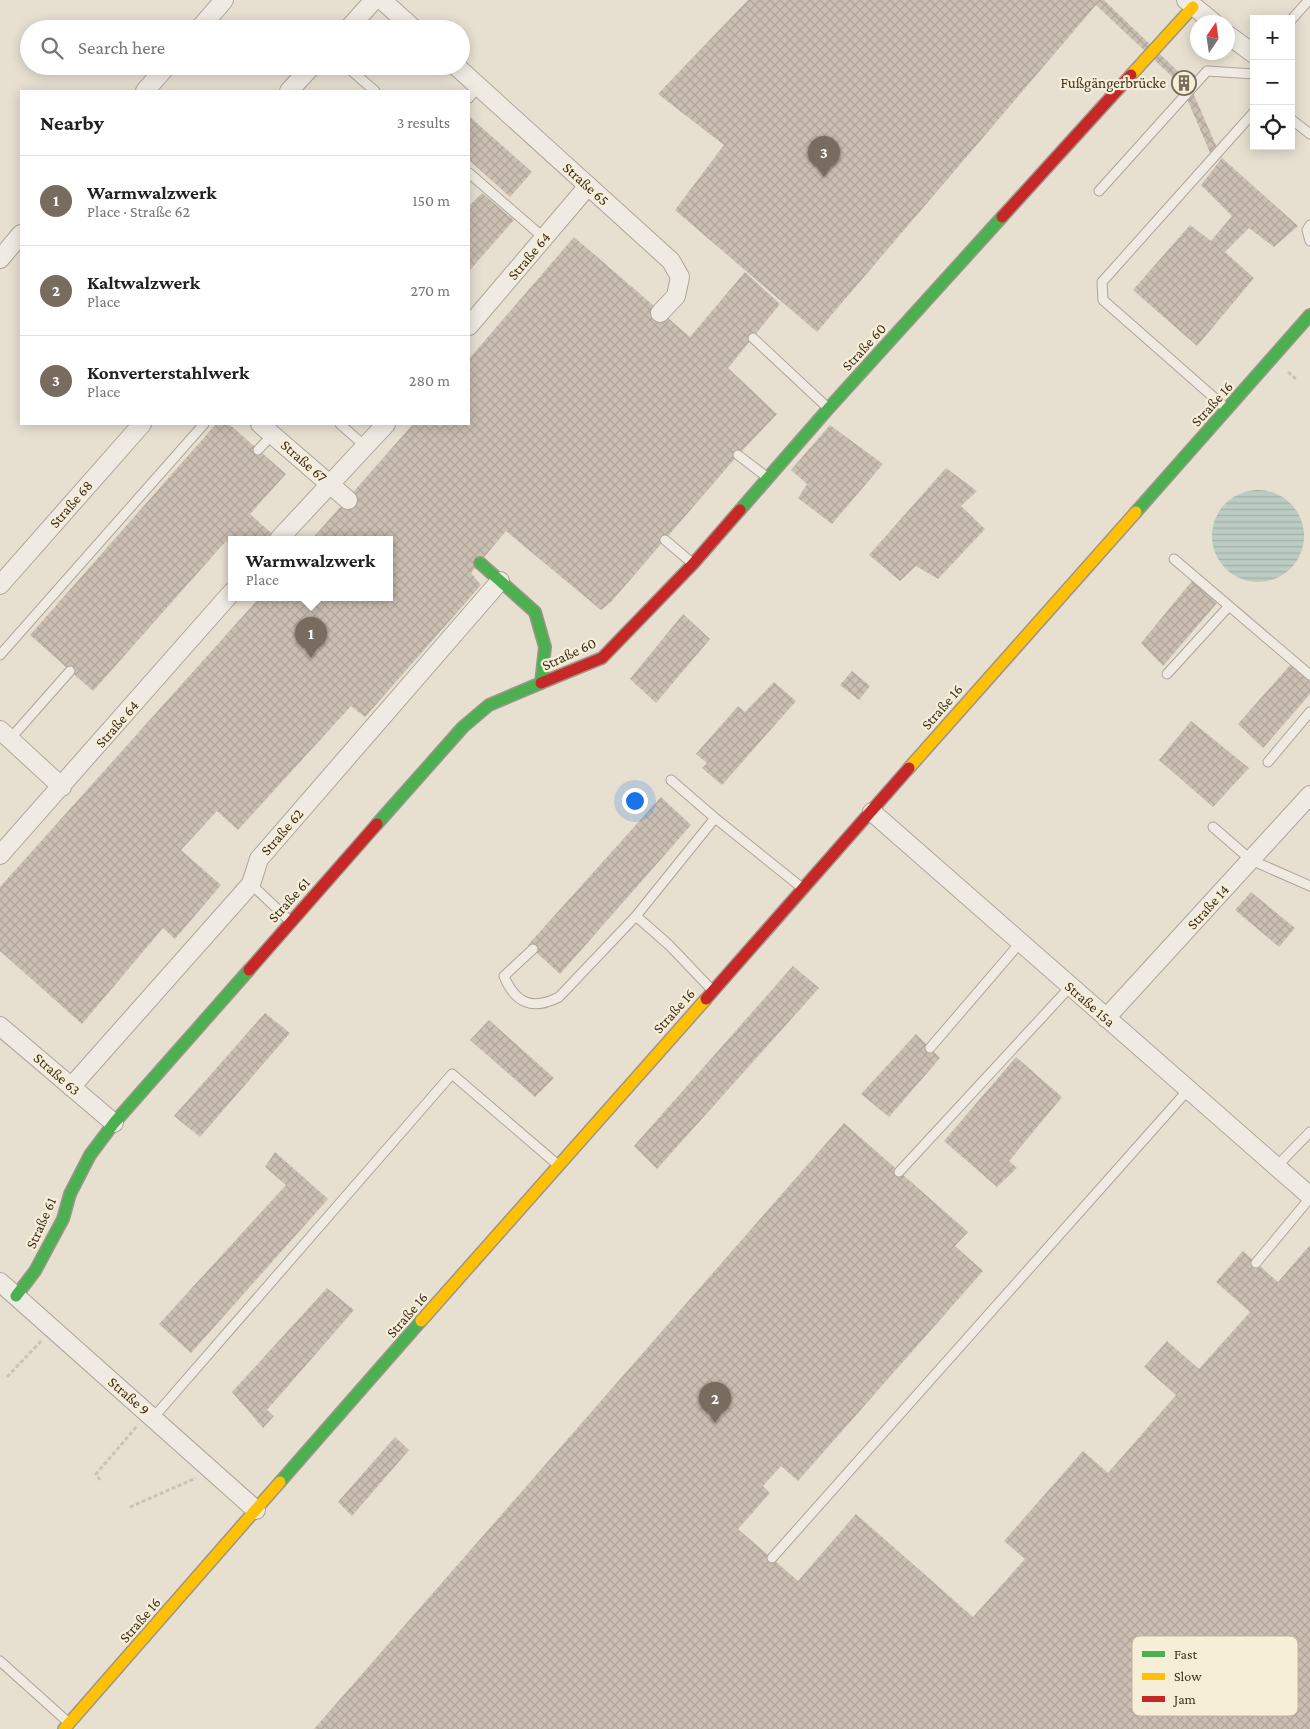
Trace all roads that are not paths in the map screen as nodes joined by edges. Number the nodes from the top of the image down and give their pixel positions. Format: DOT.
graph roads {
  1 [pos="224,0"];
  2 [pos="374,0"];
  3 [pos="382,0"];
  4 [pos="1310,0"];
  5 [pos="1190,3"];
  6 [pos="1205,15"];
  7 [pos="1295,16"];
  8 [pos="207,20"];
  9 [pos="356,20"];
  10 [pos="404,20"];
  11 [pos="1235,40"];
  12 [pos="1250,51"];
  13 [pos="1250,74"];
  14 [pos="159,75"];
  15 [pos="305,75"];
  16 [pos="356,75"];
  17 [pos="462,75"];
  18 [pos="294,89"];
  19 [pos="146,90"];
  20 [pos="374,90"];
  21 [pos="474,92"];
  22 [pos="1250,116"];
  23 [pos="1295,122"];
  24 [pos="1310,134"];
  25 [pos="470,174"];
  26 [pos="588,186"];
  27 [pos="1098,191"];
  28 [pos="1310,225"];
  29 [pos="20,235"];
  30 [pos="544,238"];
  31 [pos="1310,241"];
  32 [pos="0,259"];
  33 [pos="660,313"];
  34 [pos="1310,315"];
  35 [pos="470,325"];
  36 [pos="753,338"];
  37 [pos="828,408"];
  38 [pos="1227,409"];
  39 [pos="141,425"];
  40 [pos="203,425"];
  41 [pos="341,425"];
  42 [pos="385,425"];
  43 [pos="266,429"];
  44 [pos="366,447"];
  45 [pos="258,450"];
  46 [pos="738,454"];
  47 [pos="768,478"];
  48 [pos="331,485"];
  49 [pos="348,500"];
  50 [pos="282,536"];
  51 [pos="665,540"];
  52 [pos="1174,560"];
  53 [pos="480,563"];
  54 [pos="694,564"];
  55 [pos="500,581"];
  56 [pos="0,585"];
  57 [pos="228,597"];
  58 [pos="1229,606"];
  59 [pos="0,655"];
  60 [pos="70,671"];
  61 [pos="1167,674"];
  62 [pos="1310,675"];
  63 [pos="541,683"];
  64 [pos="1310,712"];
  65 [pos="5,735"];
  66 [pos="1268,762"];
  67 [pos="671,780"];
  68 [pos="62,787"];
  69 [pos="1310,795"];
  70 [pos="872,812"];
  71 [pos="715,818"];
  72 [pos="1212,827"];
  73 [pos="0,855"];
  74 [pos="1250,860"];
  75 [pos="251,884"];
  76 [pos="1310,886"];
  77 [pos="802,888"];
  78 [pos="636,916"];
  79 [pos="290,921"];
  80 [pos="1020,943"];
  81 [pos="533,948"];
  82 [pos="1070,986"];
  83 [pos="712,990"];
  84 [pos="1106,1018"];
  85 [pos="0,1026"];
  86 [pos="930,1048"];
  87 [pos="71,1087"];
  88 [pos="1188,1090"];
  89 [pos="114,1123"];
  90 [pos="1310,1132"];
  91 [pos="558,1165"];
  92 [pos="1276,1167"];
  93 [pos="899,1172"];
  94 [pos="1310,1197"];
  95 [pos="1256,1263"];
  96 [pos="0,1282"];
  97 [pos="16,1296"];
  98 [pos="151,1415"];
  99 [pos="256,1510"];
  100 [pos="772,1558"];
  101 [pos="0,1662"];
  102 [pos="66,1726"];
  1 -- 8 [label="street"];
  2 -- 9 [label="street"];
  3 -- 10 [label="street"];
  4 -- 7 [label="lane"];
  5 -- 6 [label="street"];
  5 -- 37 [label="street, Straße 60"];
  11 -- 12 [label="street"];
  13 -- 27 [label="lane"];
  14 -- 19 [label="street"];
  15 -- 18 [label="street"];
  16 -- 20 [label="lane"];
  17 -- 21 [label="street, Straße 65"];
  21 -- 26 [label="street, Straße 65"];
  22 -- 38 [label="lane"];
  23 -- 24 [label="lane"];
  25 -- 30 [label="lane"];
  26 -- 30 [label="street, Straße 64"];
  26 -- 33 [label="street, Straße 65"];
  28 -- 31 [label="lane"];
  29 -- 32 [label="street"];
  30 -- 35 [label="street, Straße 64"];
  34 -- 38 [label="street, Straße 16"];
  36 -- 37 [label="lane"];
  37 -- 47 [label="street, Straße 60"];
  38 -- 70 [label="street, Straße 16"];
  39 -- 56 [label="street, Straße 68"];
  40 -- 59 [label="lane"];
  41 -- 44 [label="lane"];
  42 -- 44 [label="street"];
  43 -- 45 [label="lane"];
  43 -- 48 [label="street, Straße 67"];
  44 -- 48 [label="street"];
  46 -- 47 [label="lane"];
  47 -- 54 [label="street, Straße 60"];
  48 -- 49 [label="street, Straße 67"];
  48 -- 50 [label="street"];
  51 -- 54 [label="lane"];
  52 -- 58 [label="lane"];
  53 -- 55 [label="street"];
  54 -- 63 [label="street, Straße 60"];
  55 -- 63 [label="street"];
  55 -- 75 [label="street, Straße 62"];
  57 -- 68 [label="street, Straße 64"];
  58 -- 61 [label="lane"];
  58 -- 62 [label="lane"];
  60 -- 65 [label="lane"];
  63 -- 79 [label="street, Straße 61"];
  64 -- 66 [label="lane"];
  65 -- 68 [label="street"];
  67 -- 71 [label="lane"];
  68 -- 73 [label="street, Straße 64"];
  69 -- 74 [label="street, Straße 14"];
  70 -- 77 [label="street, Straße 16"];
  70 -- 80 [label="street, Straße 15a"];
  71 -- 77 [label="lane"];
  71 -- 78 [label="lane"];
  72 -- 74 [label="lane"];
  74 -- 76 [label="lane"];
  74 -- 84 [label="street, Straße 14"];
  75 -- 79 [label="lane"];
  75 -- 87 [label="street, Straße 62"];
  77 -- 83 [label="street, Straße 16"];
  78 -- 81 [label="lane"];
  78 -- 83 [label="lane"];
  79 -- 89 [label="street, Straße 61"];
  80 -- 82 [label="street, Straße 15a"];
  80 -- 86 [label="lane"];
  82 -- 84 [label="street, Straße 15a"];
  82 -- 93 [label="lane"];
  83 -- 91 [label="street, Straße 16"];
  84 -- 88 [label="street, Straße 15a"];
  85 -- 87 [label="street, Straße 63"];
  87 -- 89 [label="street, Straße 63"];
  88 -- 92 [label="street, Straße 15a"];
  88 -- 100 [label="lane"];
  89 -- 97 [label="street, Straße 61"];
  90 -- 92 [label="lane"];
  91 -- 98 [label="lane"];
  91 -- 99 [label="street, Straße 16"];
  92 -- 94 [label="street, Straße 15a"];
  94 -- 95 [label="lane"];
  96 -- 97 [label="street, Straße 9"];
  97 -- 98 [label="street, Straße 9"];
  98 -- 99 [label="street, Straße 9"];
  99 -- 102 [label="street, Straße 16"];
  101 -- 102 [label="lane"];
}
